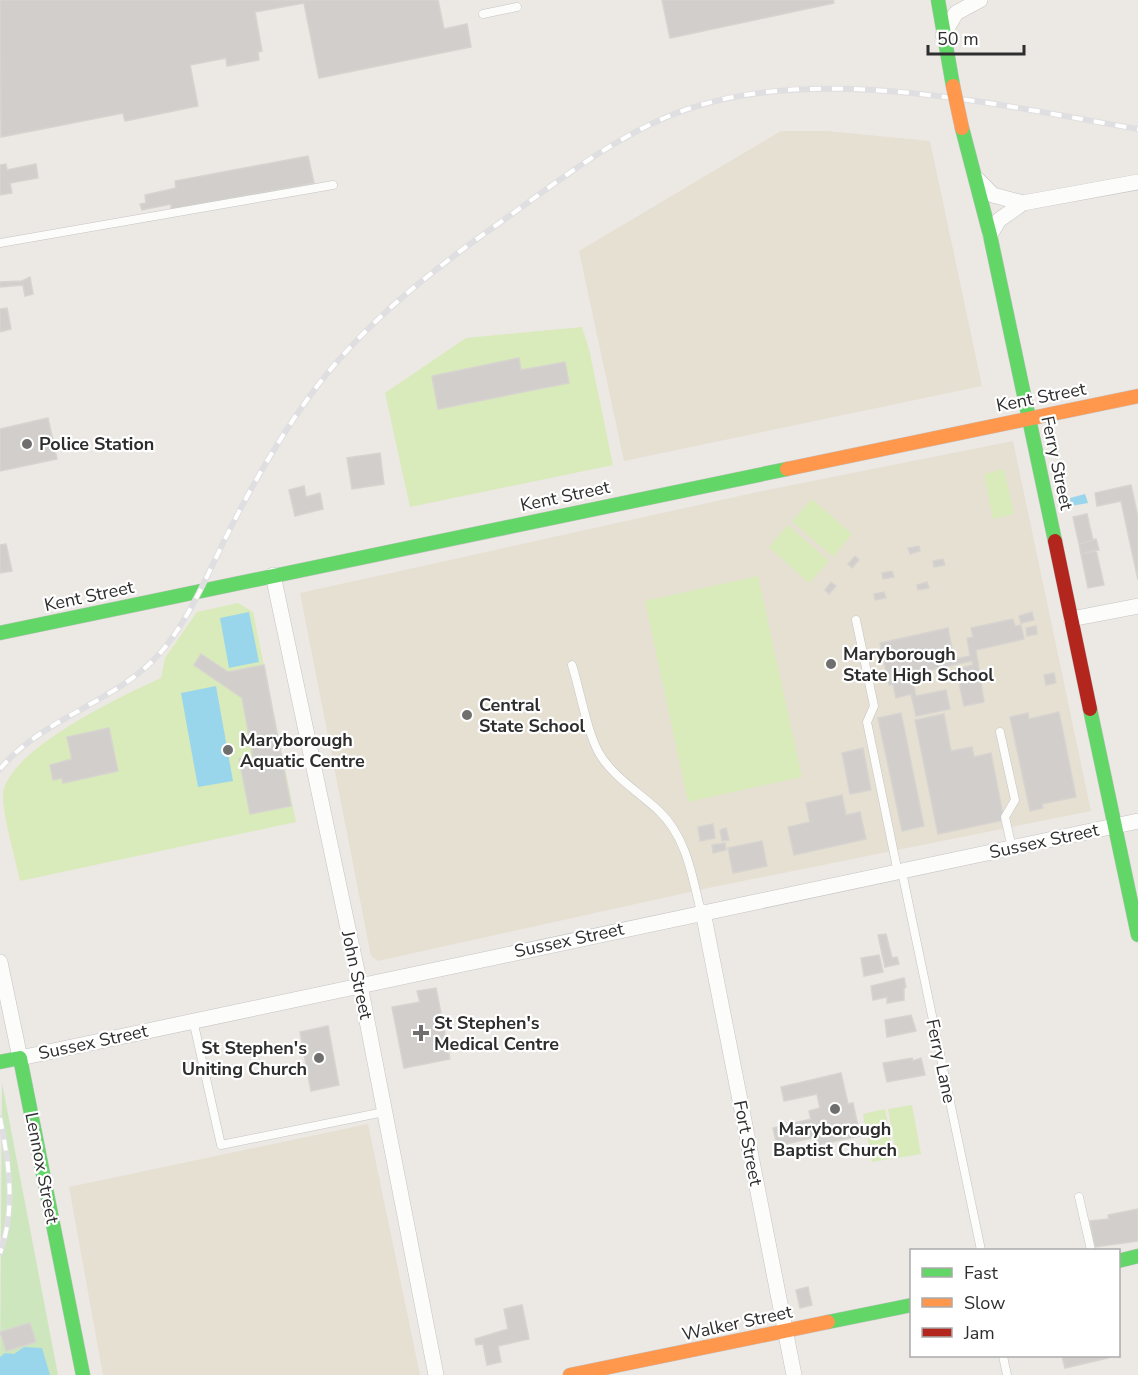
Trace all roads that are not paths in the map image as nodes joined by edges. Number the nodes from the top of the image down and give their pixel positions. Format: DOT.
graph roads {
  1 [pos="938,0"];
  2 [pos="980,0"];
  3 [pos="517,7"];
  4 [pos="483,14"];
  5 [pos="943,35"];
  6 [pos="976,178"];
  7 [pos="1138,182"];
  8 [pos="333,185"];
  9 [pos="1023,203"];
  10 [pos="990,235"];
  11 [pos="0,243"];
  12 [pos="1138,396"];
  13 [pos="1029,417"];
  14 [pos="273,575"];
  15 [pos="1138,606"];
  16 [pos="1071,619"];
  17 [pos="856,620"];
  18 [pos="0,633"];
  19 [pos="572,664"];
  20 [pos="1000,732"];
  21 [pos="1138,821"];
  22 [pos="1115,825"];
  23 [pos="1012,848"];
  24 [pos="900,872"];
  25 [pos="702,912"];
  26 [pos="1138,935"];
  27 [pos="0,962"];
  28 [pos="360,985"];
  29 [pos="193,1020"];
  30 [pos="20,1058"];
  31 [pos="0,1062"];
  32 [pos="384,1112"];
  33 [pos="1079,1197"];
  34 [pos="981,1249"];
  35 [pos="1091,1249"];
  36 [pos="1138,1256"];
  37 [pos="1120,1261"];
  38 [pos="910,1305"];
  39 [pos="786,1332"];
  40 [pos="1003,1357"];
  41 [pos="83,1375"];
  42 [pos="436,1375"];
  43 [pos="570,1375"];
  44 [pos="794,1375"];
  45 [pos="1007,1375"];
  1 -- 5 [label="main road, Ferry Street"];
  2 -- 5 [label="street"];
  3 -- 4 [label="lane"];
  5 -- 6 [label="main road, Ferry Street, bridge"];
  6 -- 9 [label="street"];
  6 -- 10 [label="main road, Ferry Street"];
  7 -- 9 [label="street"];
  8 -- 11 [label="lane"];
  9 -- 10 [label="street"];
  10 -- 13 [label="main road, Ferry Street"];
  12 -- 13 [label="main road, Kent Street"];
  13 -- 14 [label="main road, Kent Street"];
  13 -- 16 [label="main road, Ferry Street"];
  14 -- 18 [label="main road, Kent Street"];
  14 -- 28 [label="street, John Street"];
  15 -- 16 [label="street"];
  16 -- 22 [label="main road, Ferry Street"];
  17 -- 24 [label="lane, Ferry Lane"];
  19 -- 25 [label="lane"];
  20 -- 23 [label="lane"];
  21 -- 22 [label="street, Sussex Street"];
  22 -- 23 [label="street, Sussex Street"];
  22 -- 26 [label="main road, Ferry Street"];
  23 -- 24 [label="street, Sussex Street"];
  24 -- 25 [label="street, Sussex Street"];
  24 -- 34 [label="lane, Ferry Lane"];
  25 -- 28 [label="street, Sussex Street"];
  25 -- 39 [label="street, Fort Street"];
  27 -- 30 [label="street, Lennox Street"];
  28 -- 29 [label="street, Sussex Street"];
  28 -- 32 [label="street, John Street"];
  29 -- 30 [label="street, Sussex Street"];
  29 -- 32 [label="lane"];
  30 -- 31 [label="main road, Sussex Street"];
  30 -- 41 [label="main road, Lennox Street"];
  32 -- 42 [label="street, John Street"];
  33 -- 35 [label="lane"];
  36 -- 37 [label="main road"];
  38 -- 39 [label="main road, Walker Street"];
  39 -- 43 [label="main road, Walker Street"];
  39 -- 44 [label="street, Fort Street"];
  40 -- 45 [label="lane"];
}
